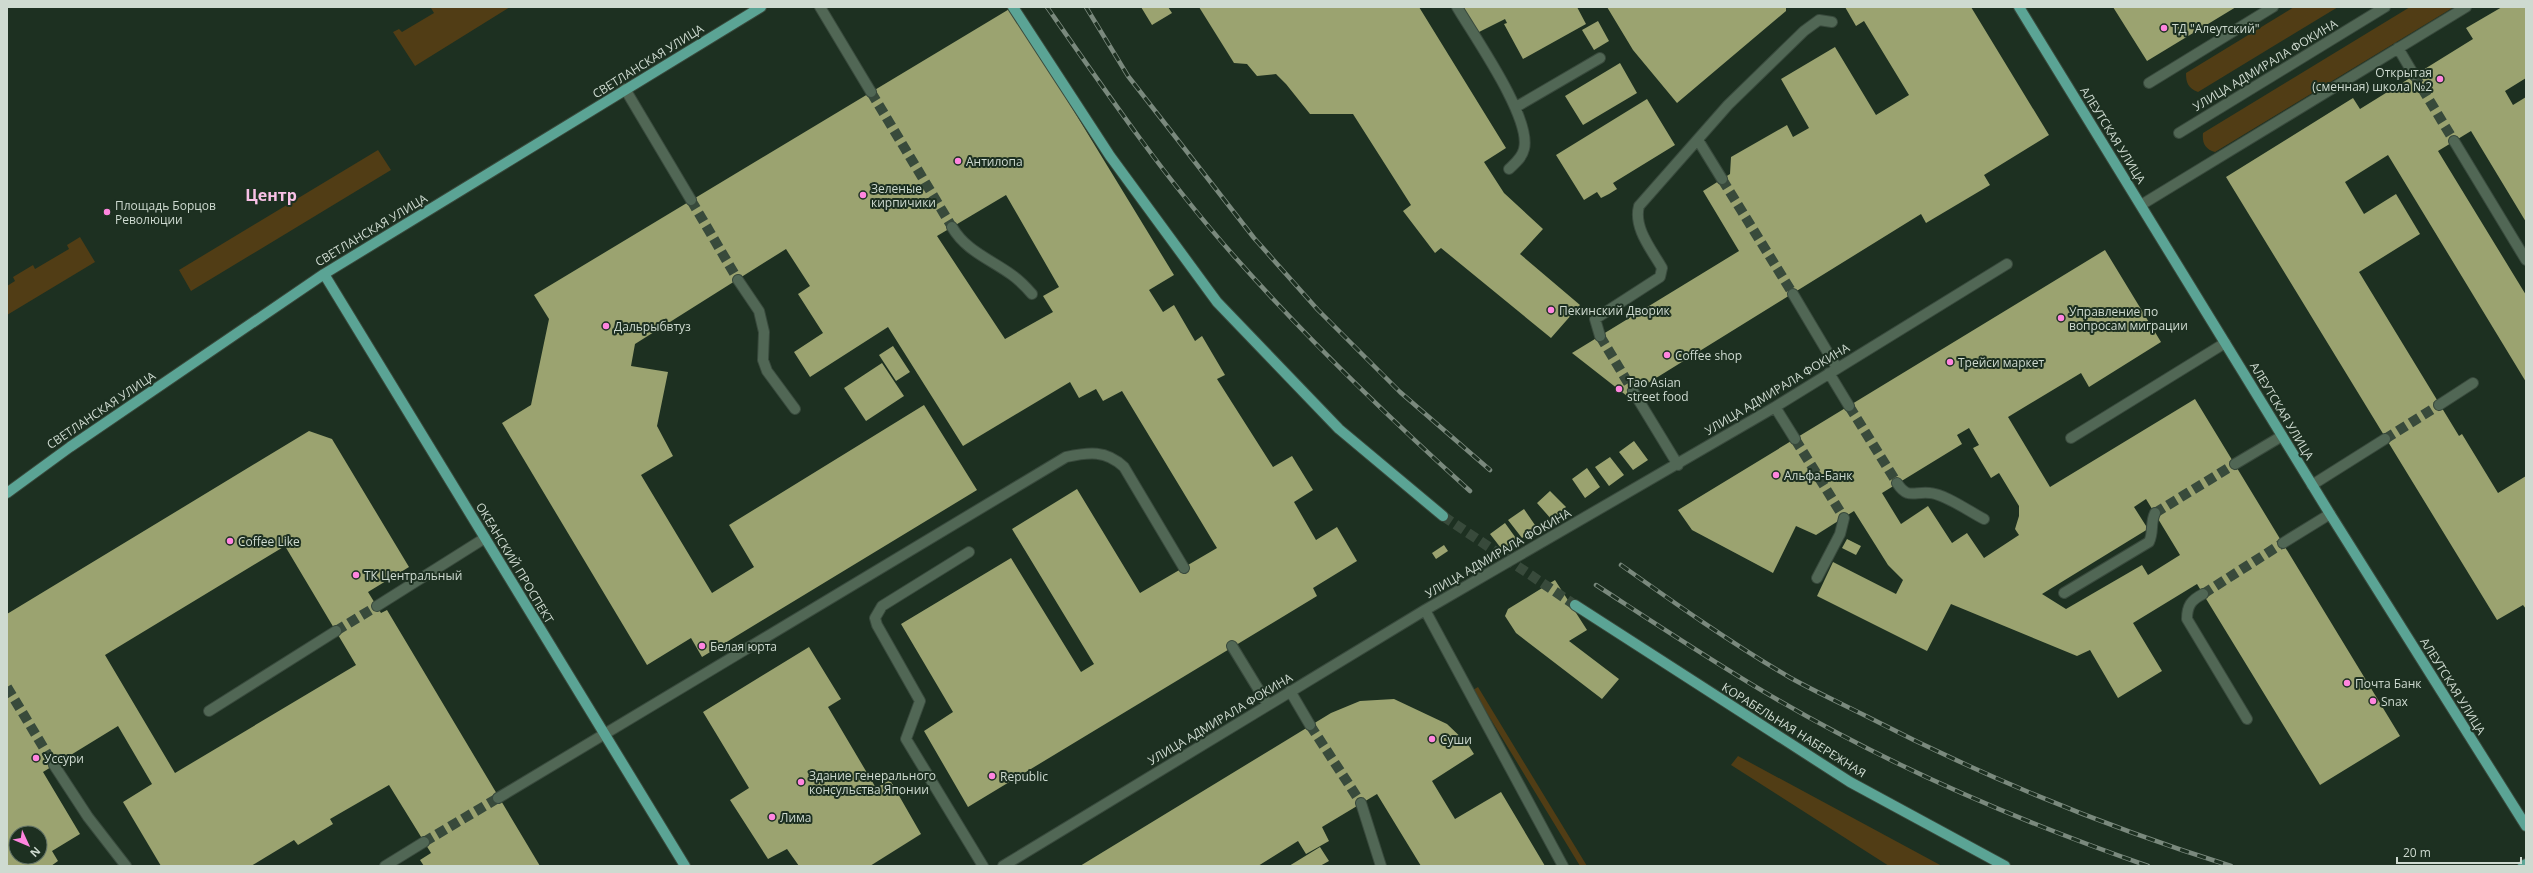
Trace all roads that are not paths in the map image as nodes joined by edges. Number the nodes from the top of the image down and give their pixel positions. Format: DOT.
graph roads {
  1 [pos="761,7"];
  2 [pos="820,7"];
  3 [pos="1013,7"];
  4 [pos="1457,7"];
  5 [pos="2019,7"];
  6 [pos="2273,7"];
  7 [pos="2385,7"];
  8 [pos="2466,7"];
  9 [pos="1832,22"];
  10 [pos="2398,48"];
  11 [pos="1600,58"];
  12 [pos="2414,75"];
  13 [pos="2149,83"];
  14 [pos="625,89"];
  15 [pos="870,92"];
  16 [pos="1516,107"];
  17 [pos="2179,133"];
  18 [pos="1698,140"];
  19 [pos="2454,141"];
  20 [pos="1509,169"];
  21 [pos="1722,179"];
  22 [pos="691,200"];
  23 [pos="2141,205"];
  24 [pos="952,227"];
  25 [pos="2526,260"];
  26 [pos="2007,264"];
  27 [pos="324,274"];
  28 [pos="738,280"];
  29 [pos="1032,294"];
  30 [pos="1792,294"];
  31 [pos="1600,336"];
  32 [pos="2225,343"];
  33 [pos="1833,370"];
  34 [pos="2473,383"];
  35 [pos="1633,391"];
  36 [pos="2439,405"];
  37 [pos="1849,406"];
  38 [pos="1775,407"];
  39 [pos="795,409"];
  40 [pos="2282,436"];
  41 [pos="2071,438"];
  42 [pos="1795,439"];
  43 [pos="2385,439"];
  44 [pos="2236,464"];
  45 [pos="1678,465"];
  46 [pos="1897,483"];
  47 [pos="2312,485"];
  48 [pos="7,493"];
  49 [pos="2155,513"];
  50 [pos="2330,514"];
  51 [pos="1443,516"];
  52 [pos="1844,518"];
  53 [pos="1984,520"];
  54 [pos="485,538"];
  55 [pos="2283,544"];
  56 [pos="969,552"];
  57 [pos="1184,568"];
  58 [pos="1817,578"];
  59 [pos="2064,593"];
  60 [pos="2203,594"];
  61 [pos="1575,605"];
  62 [pos="377,606"];
  63 [pos="1425,610"];
  64 [pos="336,631"];
  65 [pos="1232,646"];
  66 [pos="1290,692"];
  67 [pos="1268,705"];
  68 [pos="209,711"];
  69 [pos="2247,719"];
  70 [pos="1310,725"];
  71 [pos="604,734"];
  72 [pos="54,764"];
  73 [pos="498,798"];
  74 [pos="1361,803"];
  75 [pos="2526,826"];
  76 [pos="424,842"];
  77 [pos="2526,864"];
  78 [pos="126,866"];
  79 [pos="385,866"];
  80 [pos="685,866"];
  81 [pos="983,866"];
  82 [pos="1003,866"];
  83 [pos="1381,866"];
  84 [pos="1563,866"];
  85 [pos="2005,866"];
  86 [pos="2523,866"];
  1 -- 14 [label="main road, СВЕТЛАНСКАЯ УЛИЦА"];
  2 -- 15 [label="street"];
  3 -- 51 [label="main road"];
  4 -- 16 [label="street"];
  5 -- 23 [label="main road, АЛЕУТСКАЯ УЛИЦА"];
  6 -- 13 [label="street"];
  7 -- 17 [label="street, УЛИЦА АДМИРАЛА ФОКИНА"];
  8 -- 10 [label="street"];
  9 -- 18 [label="street"];
  10 -- 12 [label="street"];
  10 -- 23 [label="street"];
  11 -- 16 [label="street"];
  14 -- 22 [label="street"];
  14 -- 27 [label="main road, СВЕТЛАНСКАЯ УЛИЦА"];
  16 -- 20 [label="street"];
  18 -- 21 [label="street"];
  18 -- 31 [label="street"];
  19 -- 25 [label="street"];
  23 -- 32 [label="main road, АЛЕУТСКАЯ УЛИЦА"];
  24 -- 29 [label="street"];
  26 -- 33 [label="street, УЛИЦА АДМИРАЛА ФОКИНА"];
  27 -- 48 [label="main road, СВЕТЛАНСКАЯ УЛИЦА"];
  27 -- 54 [label="main road, ОКЕАНСКИЙ ПРОСПЕКТ"];
  28 -- 39 [label="street"];
  30 -- 33 [label="street"];
  32 -- 40 [label="main road, АЛЕУТСКАЯ УЛИЦА"];
  32 -- 41 [label="street"];
  33 -- 37 [label="street"];
  33 -- 38 [label="street, УЛИЦА АДМИРАЛА ФОКИНА"];
  34 -- 36 [label="street"];
  35 -- 45 [label="street"];
  38 -- 42 [label="street"];
  38 -- 45 [label="street, УЛИЦА АДМИРАЛА ФОКИНА"];
  40 -- 44 [label="street"];
  40 -- 47 [label="main road, АЛЕУТСКАЯ УЛИЦА"];
  43 -- 47 [label="street"];
  45 -- 63 [label="street, УЛИЦА АДМИРАЛА ФОКИНА"];
  46 -- 53 [label="street"];
  47 -- 50 [label="main road, АЛЕУТСКАЯ УЛИЦА"];
  49 -- 59 [label="street"];
  50 -- 55 [label="street"];
  50 -- 75 [label="main road, АЛЕУТСКАЯ УЛИЦА"];
  52 -- 58 [label="street"];
  54 -- 62 [label="street"];
  54 -- 71 [label="main road, ОКЕАНСКИЙ ПРОСПЕКТ"];
  56 -- 81 [label="street"];
  57 -- 71 [label="street"];
  60 -- 69 [label="street"];
  61 -- 85 [label="main road, КОРАБЕЛЬНАЯ НАБЕРЕЖНАЯ"];
  63 -- 66 [label="street, УЛИЦА АДМИРАЛА ФОКИНА"];
  63 -- 84 [label="street"];
  64 -- 68 [label="street"];
  65 -- 67 [label="street"];
  66 -- 67 [label="street, УЛИЦА АДМИРАЛА ФОКИНА"];
  66 -- 70 [label="street"];
  67 -- 82 [label="street, УЛИЦА АДМИРАЛА ФОКИНА"];
  71 -- 73 [label="street"];
  71 -- 80 [label="main road, ОКЕАНСКИЙ ПРОСПЕКТ"];
  72 -- 78 [label="street"];
  74 -- 83 [label="street"];
  76 -- 79 [label="street"];
  77 -- 86 [label="main road"];
}
